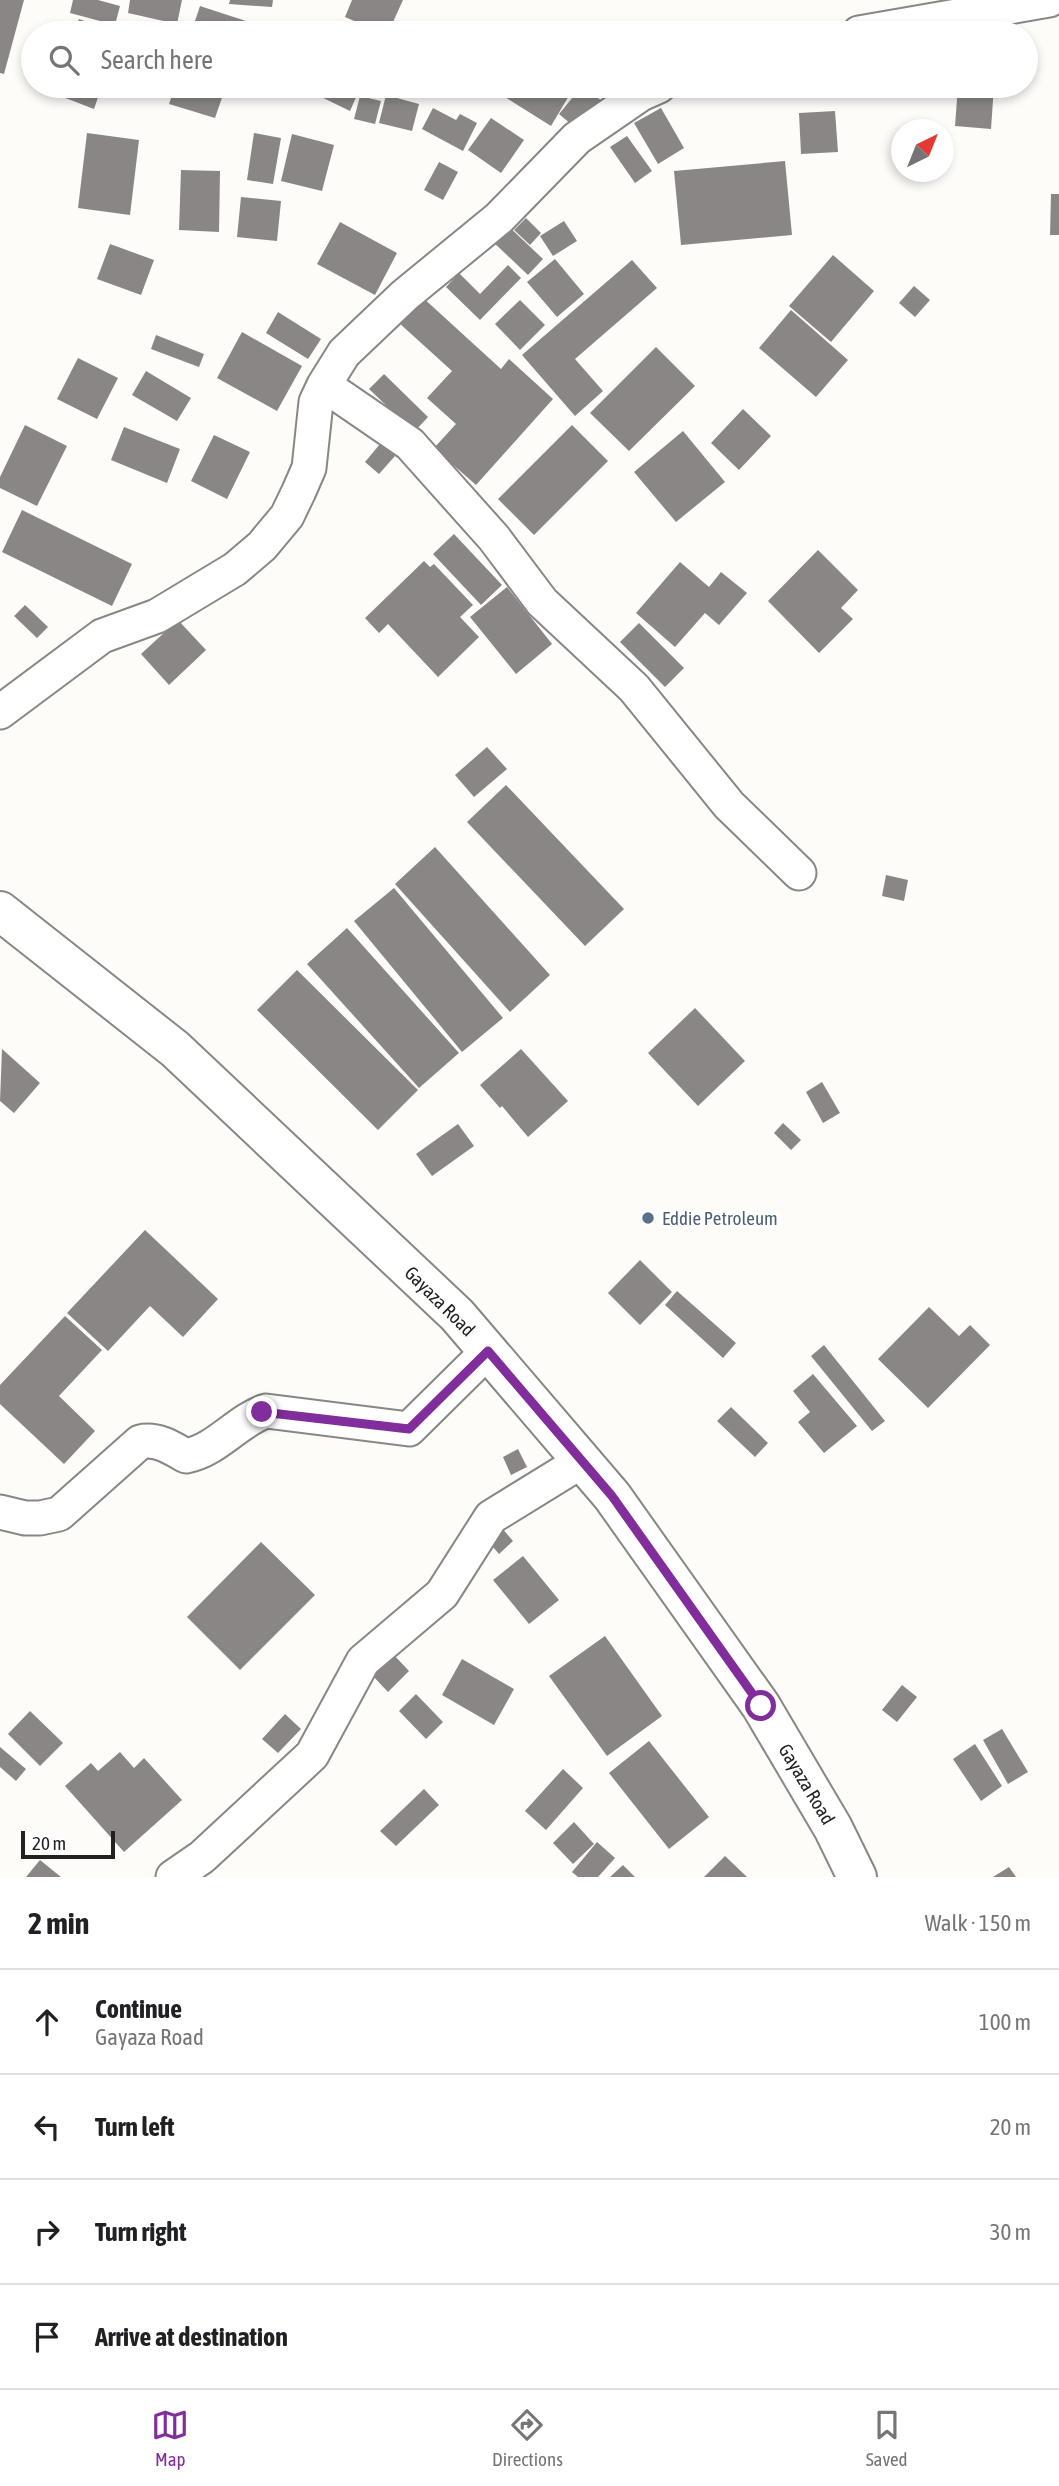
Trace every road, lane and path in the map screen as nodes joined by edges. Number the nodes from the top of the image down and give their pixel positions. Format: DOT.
graph roads {
  1 [pos="1049,0"];
  2 [pos="928,21"];
  3 [pos="635,98"];
  4 [pos="324,385"];
  5 [pos="0,712"];
  6 [pos="799,873"];
  7 [pos="0,911"];
  8 [pos="488,1351"];
  9 [pos="582,1461"];
  10 [pos="0,1512"];
  11 [pos="173,1877"];
  12 [pos="857,1877"];
  1 -- 2 [label="street"];
  3 -- 4 [label="street"];
  4 -- 5 [label="street"];
  4 -- 6 [label="street"];
  7 -- 8 [label="main road, Gayaza Road"];
  8 -- 9 [label="main road, Gayaza Road"];
  8 -- 10 [label="street"];
  9 -- 11 [label="street"];
  9 -- 12 [label="main road, Gayaza Road"];
}
